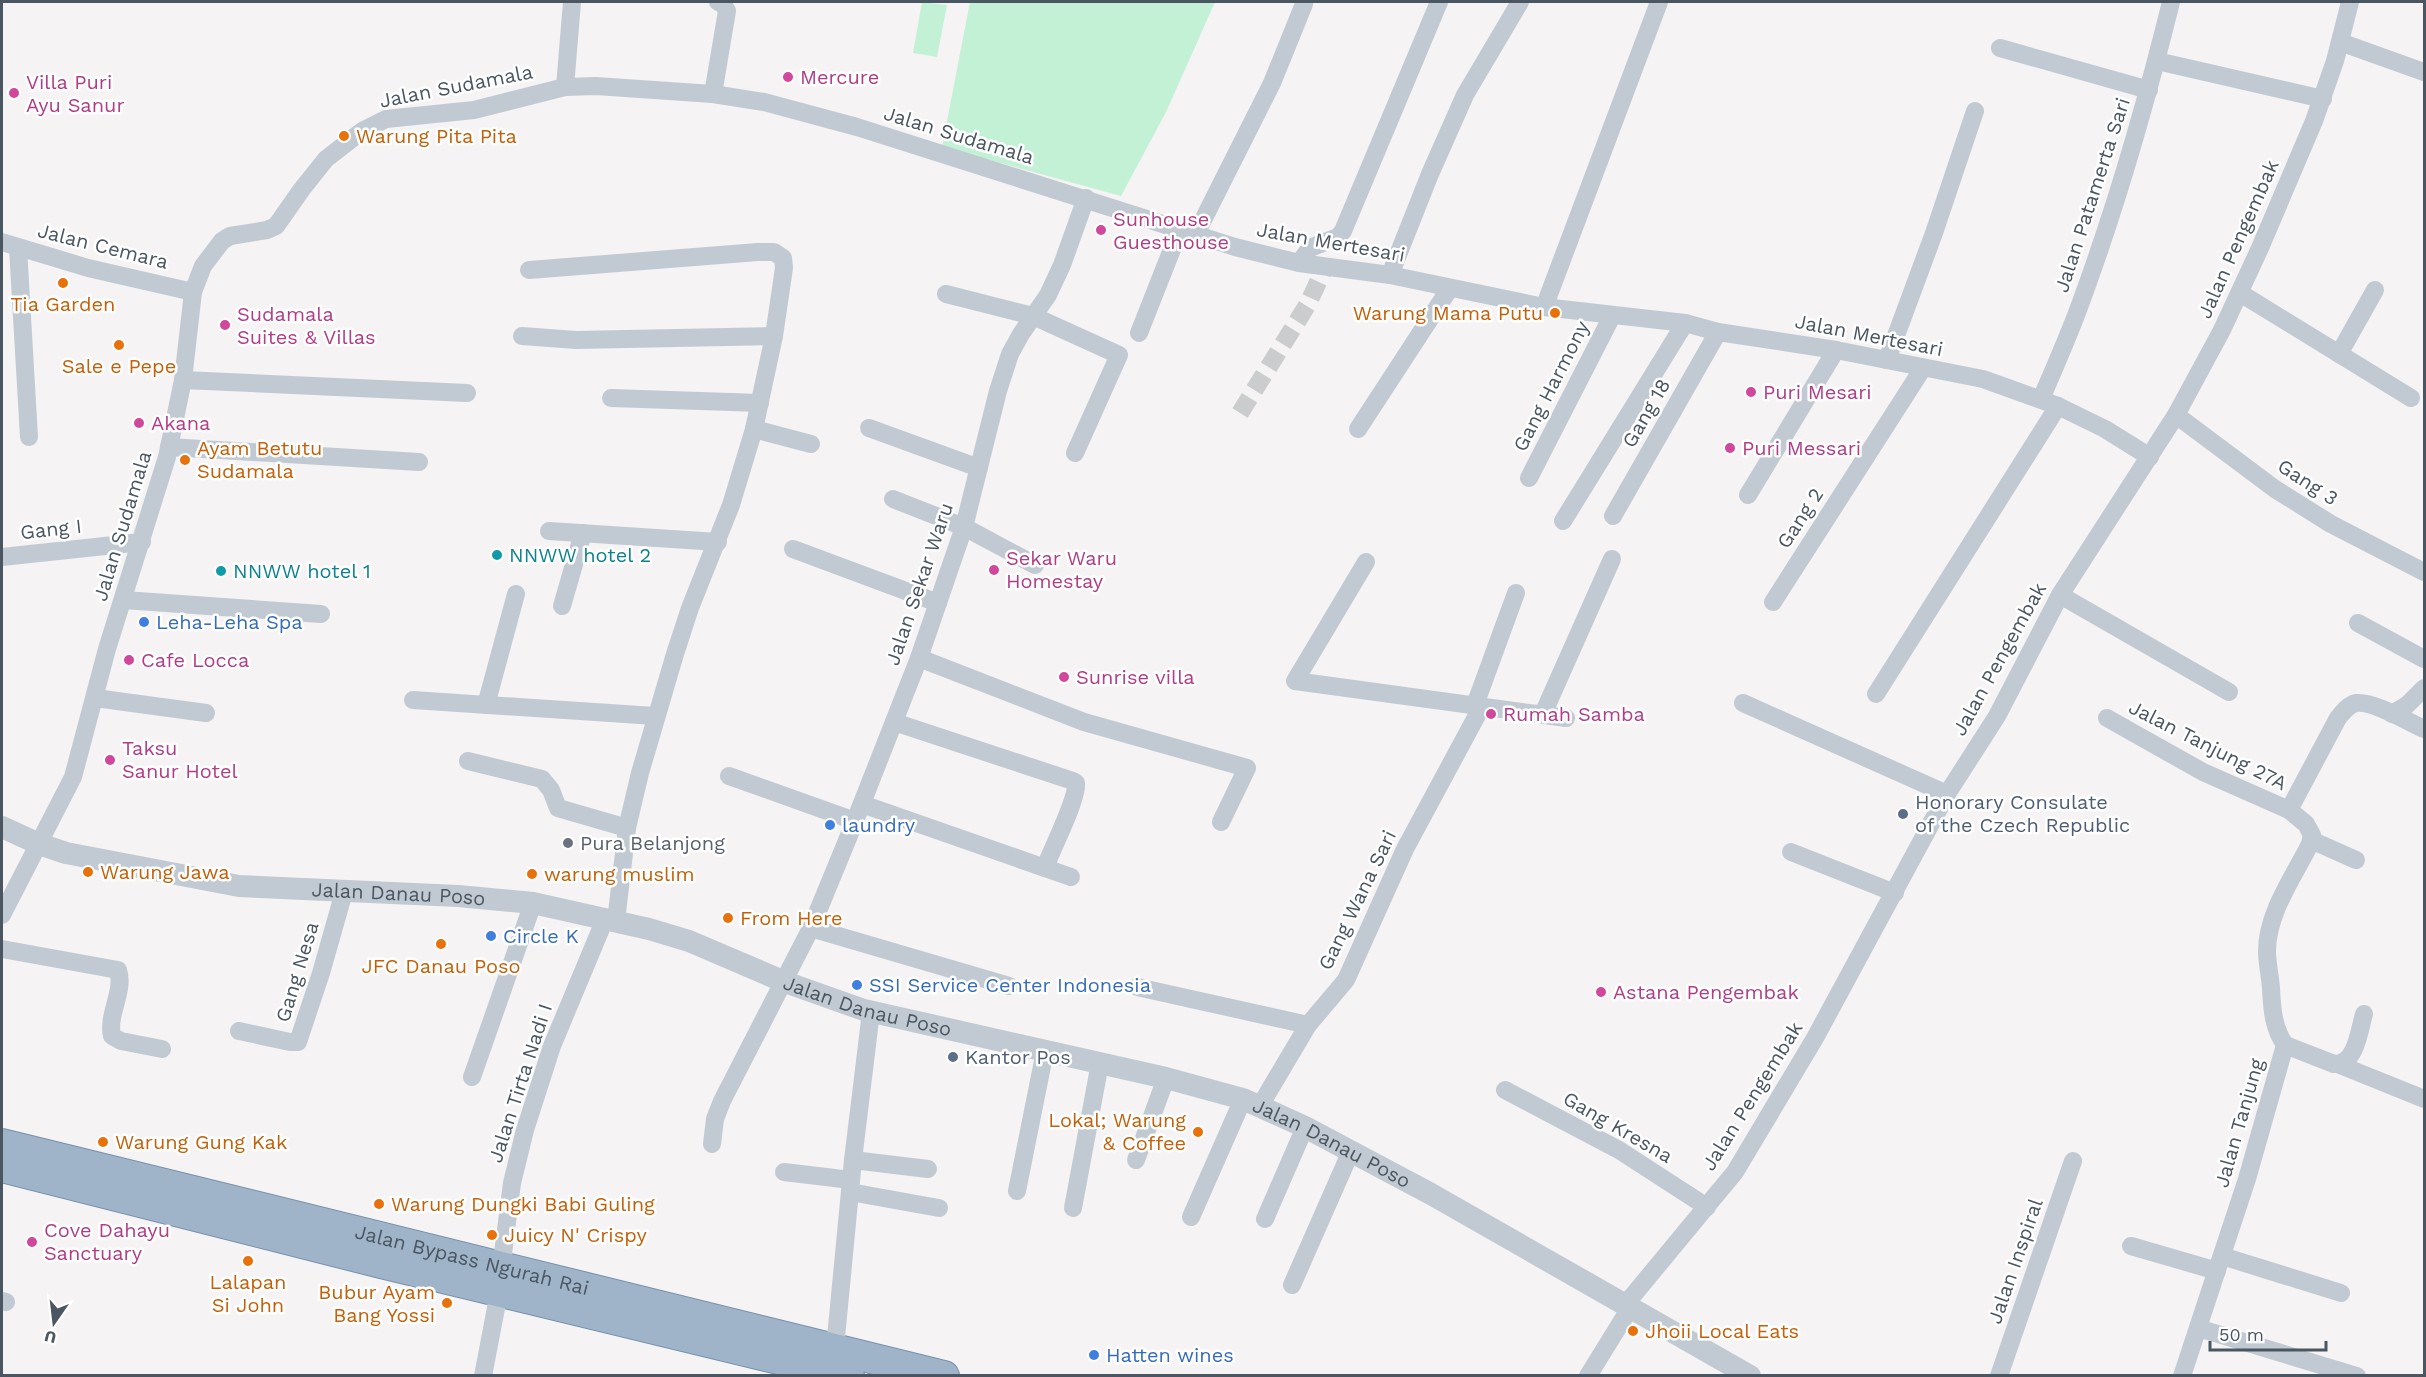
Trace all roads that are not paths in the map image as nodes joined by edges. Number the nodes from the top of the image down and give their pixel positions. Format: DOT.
graph roads {
  1 [pos="572,2"];
  2 [pos="718,2"];
  3 [pos="1439,2"];
  4 [pos="1520,2"];
  5 [pos="1659,2"];
  6 [pos="2172,2"];
  7 [pos="2350,2"];
  8 [pos="1304,4"];
  9 [pos="2340,42"];
  10 [pos="2000,48"];
  11 [pos="2157,61"];
  12 [pos="2424,72"];
  13 [pos="565,87"];
  14 [pos="2149,90"];
  15 [pos="713,94"];
  16 [pos="2323,99"];
  17 [pos="1975,111"];
  18 [pos="1086,198"];
  19 [pos="1188,231"];
  20 [pos="10,245"];
  21 [pos="1299,262"];
  22 [pos="529,270"];
  23 [pos="1390,275"];
  24 [pos="1450,288"];
  25 [pos="2375,290"];
  26 [pos="193,292"];
  27 [pos="2240,293"];
  28 [pos="946,294"];
  29 [pos="1548,297"];
  30 [pos="1502,298"];
  31 [pos="1563,309"];
  32 [pos="1033,316"];
  33 [pos="1612,316"];
  34 [pos="1685,323"];
  35 [pos="1718,332"];
  36 [pos="1139,333"];
  37 [pos="522,336"];
  38 [pos="774,336"];
  39 [pos="1836,350"];
  40 [pos="2339,354"];
  41 [pos="1887,360"];
  42 [pos="1923,368"];
  43 [pos="183,380"];
  44 [pos="467,393"];
  45 [pos="611,398"];
  46 [pos="2411,398"];
  47 [pos="2050,402"];
  48 [pos="760,403"];
  49 [pos="2176,415"];
  50 [pos="869,428"];
  51 [pos="754,429"];
  52 [pos="1358,429"];
  53 [pos="29,437"];
  54 [pos="811,444"];
  55 [pos="170,447"];
  56 [pos="1075,453"];
  57 [pos="2150,457"];
  58 [pos="419,462"];
  59 [pos="979,468"];
  60 [pos="1529,478"];
  61 [pos="1748,495"];
  62 [pos="893,499"];
  63 [pos="1613,516"];
  64 [pos="1563,521"];
  65 [pos="964,527"];
  66 [pos="549,531"];
  67 [pos="584,533"];
  68 [pos="142,542"];
  69 [pos="718,542"];
  70 [pos="793,549"];
  71 [pos="2,557"];
  72 [pos="1612,559"];
  73 [pos="1366,562"];
  74 [pos="1035,565"];
  75 [pos="2424,572"];
  76 [pos="1516,593"];
  77 [pos="516,594"];
  78 [pos="2060,595"];
  79 [pos="124,600"];
  80 [pos="1773,602"];
  81 [pos="938,603"];
  82 [pos="562,606"];
  83 [pos="321,614"];
  84 [pos="2358,623"];
  85 [pos="919,658"];
  86 [pos="2424,659"];
  87 [pos="2424,688"];
  88 [pos="2229,692"];
  89 [pos="1876,694"];
  90 [pos="95,698"];
  91 [pos="413,700"];
  92 [pos="1743,703"];
  93 [pos="486,705"];
  94 [pos="1479,705"];
  95 [pos="206,713"];
  96 [pos="1543,714"];
  97 [pos="2392,714"];
  98 [pos="655,716"];
  99 [pos="1566,718"];
  100 [pos="2107,718"];
  101 [pos="894,722"];
  102 [pos="2424,729"];
  103 [pos="468,761"];
  104 [pos="729,776"];
  105 [pos="1947,794"];
  106 [pos="862,804"];
  107 [pos="2289,810"];
  108 [pos="855,821"];
  109 [pos="1221,822"];
  110 [pos="2,827"];
  111 [pos="627,828"];
  112 [pos="2311,840"];
  113 [pos="39,844"];
  114 [pos="1791,852"];
  115 [pos="2356,860"];
  116 [pos="1045,868"];
  117 [pos="1071,877"];
  118 [pos="344,892"];
  119 [pos="1895,893"];
  120 [pos="533,903"];
  121 [pos="2,915"];
  122 [pos="610,920"];
  123 [pos="812,928"];
  124 [pos="2,949"];
  125 [pos="785,982"];
  126 [pos="1009,986"];
  127 [pos="1137,987"];
  128 [pos="871,1012"];
  129 [pos="2364,1014"];
  130 [pos="1308,1025"];
  131 [pos="239,1031"];
  132 [pos="2285,1045"];
  133 [pos="162,1049"];
  134 [pos="1045,1051"];
  135 [pos="1100,1063"];
  136 [pos="2340,1065"];
  137 [pos="472,1077"];
  138 [pos="1166,1078"];
  139 [pos="1505,1090"];
  140 [pos="2424,1099"];
  141 [pos="1251,1102"];
  142 [pos="1305,1127"];
  143 [pos="2,1144"];
  144 [pos="712,1144"];
  145 [pos="1351,1151"];
  146 [pos="853,1160"];
  147 [pos="1136,1160"];
  148 [pos="2073,1161"];
  149 [pos="2,1167"];
  150 [pos="928,1169"];
  151 [pos="784,1172"];
  152 [pos="851,1186"];
  153 [pos="1017,1191"];
  154 [pos="1707,1207"];
  155 [pos="939,1208"];
  156 [pos="1072,1208"];
  157 [pos="1191,1217"];
  158 [pos="1265,1219"];
  159 [pos="2131,1246"];
  160 [pos="2219,1264"];
  161 [pos="499,1280"];
  162 [pos="1292,1286"];
  163 [pos="2342,1293"];
  164 [pos="1628,1306"];
  165 [pos="2198,1328"];
  166 [pos="836,1367"];
  167 [pos="483,1376"];
  168 [pos="945,1376"];
  169 [pos="1588,1376"];
  170 [pos="1750,1376"];
  171 [pos="1999,1376"];
  172 [pos="2182,1376"];
  173 [pos="2357,1376"];
  1 -- 13 [label="street"];
  2 -- 15 [label="street"];
  3 -- 21 [label="street"];
  4 -- 23 [label="street"];
  5 -- 29 [label="street"];
  6 -- 11 [label="street, Jalan Patamerta Sari"];
  7 -- 9 [label="street, Jalan Pengembak"];
  8 -- 19 [label="street"];
  9 -- 12 [label="street"];
  9 -- 16 [label="street, Jalan Pengembak"];
  10 -- 14 [label="street"];
  11 -- 14 [label="street, Jalan Patamerta Sari"];
  11 -- 16 [label="street"];
  13 -- 15 [label="street, Jalan Sudamala"];
  13 -- 26 [label="street, Jalan Sudamala"];
  14 -- 47 [label="street, Jalan Patamerta Sari"];
  15 -- 18 [label="street, Jalan Sudamala"];
  16 -- 27 [label="street, Jalan Pengembak"];
  17 -- 41 [label="street"];
  18 -- 19 [label="street, Jalan Mertesari"];
  18 -- 32 [label="street, Jalan Sekar Waru"];
  19 -- 21 [label="street, Jalan Mertesari"];
  19 -- 36 [label="street"];
  20 -- 26 [label="street, Jalan Cemara"];
  20 -- 53 [label="street"];
  21 -- 23 [label="street, Jalan Mertesari"];
  22 -- 38 [label="street, Jalan Tirta Nadi I"];
  23 -- 24 [label="street, Jalan Mertesari"];
  24 -- 30 [label="street, Jalan Mertesari"];
  24 -- 52 [label="street"];
  25 -- 40 [label="street"];
  26 -- 43 [label="street, Jalan Sudamala"];
  27 -- 40 [label="street"];
  27 -- 49 [label="street, Jalan Pengembak"];
  28 -- 32 [label="street"];
  29 -- 30 [label="street, Jalan Mertesari"];
  29 -- 31 [label="street"];
  30 -- 31 [label="street, Jalan Mertesari"];
  31 -- 33 [label="street, Jalan Mertesari"];
  32 -- 56 [label="street"];
  32 -- 59 [label="street, Jalan Sekar Waru"];
  33 -- 34 [label="street, Jalan Mertesari"];
  33 -- 60 [label="street, Gang Harmony"];
  34 -- 35 [label="street, Jalan Mertesari"];
  34 -- 64 [label="street"];
  35 -- 39 [label="street, Jalan Mertesari"];
  35 -- 63 [label="street, Gang 18"];
  37 -- 38 [label="street"];
  38 -- 48 [label="street, Jalan Tirta Nadi I"];
  39 -- 41 [label="street, Jalan Mertesari"];
  39 -- 61 [label="street"];
  40 -- 46 [label="street"];
  41 -- 42 [label="street, Jalan Mertesari"];
  42 -- 47 [label="street, Jalan Mertesari"];
  42 -- 80 [label="street, Gang 2"];
  43 -- 44 [label="street"];
  43 -- 55 [label="street, Jalan Sudamala"];
  45 -- 48 [label="street"];
  47 -- 57 [label="street, Jalan Mertesari"];
  47 -- 89 [label="street, Jalan Patamerta Sari"];
  48 -- 51 [label="street, Jalan Tirta Nadi I"];
  49 -- 57 [label="street, Jalan Pengembak"];
  49 -- 75 [label="street, Gang 3"];
  50 -- 59 [label="street"];
  51 -- 54 [label="street"];
  51 -- 69 [label="street, Jalan Tirta Nadi I"];
  55 -- 58 [label="street"];
  55 -- 68 [label="street, Jalan Sudamala"];
  57 -- 78 [label="street, Jalan Pengembak"];
  59 -- 65 [label="street, Jalan Sekar Waru"];
  62 -- 65 [label="street"];
  65 -- 74 [label="street"];
  65 -- 81 [label="street, Jalan Sekar Waru"];
  66 -- 67 [label="street"];
  67 -- 69 [label="street"];
  67 -- 82 [label="street"];
  68 -- 71 [label="street, Gang I"];
  68 -- 79 [label="street, Jalan Sudamala"];
  69 -- 98 [label="street, Jalan Tirta Nadi I"];
  70 -- 81 [label="street"];
  72 -- 96 [label="street"];
  73 -- 94 [label="street"];
  76 -- 94 [label="street, Gang Wana Sari"];
  77 -- 93 [label="street"];
  78 -- 88 [label="street"];
  78 -- 105 [label="street, Jalan Pengembak"];
  79 -- 83 [label="street"];
  79 -- 90 [label="street, Jalan Sudamala"];
  81 -- 85 [label="street, Jalan Sekar Waru"];
  84 -- 86 [label="street"];
  85 -- 101 [label="street, Jalan Sekar Waru"];
  85 -- 109 [label="street"];
  87 -- 97 [label="street"];
  90 -- 95 [label="street"];
  90 -- 113 [label="street, Jalan Sudamala"];
  91 -- 93 [label="street"];
  92 -- 105 [label="street"];
  93 -- 98 [label="street"];
  94 -- 96 [label="street"];
  94 -- 130 [label="street, Gang Wana Sari"];
  96 -- 99 [label="street"];
  97 -- 102 [label="street"];
  97 -- 107 [label="street"];
  98 -- 111 [label="street, Jalan Tirta Nadi I"];
  100 -- 107 [label="street, Jalan Tanjung 27A"];
  101 -- 106 [label="street, Jalan Sekar Waru"];
  101 -- 116 [label="street"];
  103 -- 111 [label="street"];
  104 -- 108 [label="street"];
  105 -- 119 [label="street, Jalan Pengembak"];
  106 -- 108 [label="street, Jalan Sekar Waru"];
  106 -- 116 [label="street"];
  107 -- 112 [label="street"];
  108 -- 123 [label="street, Jalan Sekar Waru"];
  110 -- 113 [label="street, Jalan Danau Poso"];
  111 -- 122 [label="street, Jalan Tirta Nadi I"];
  112 -- 115 [label="street"];
  112 -- 132 [label="street, Jalan Tanjung"];
  113 -- 118 [label="street, Jalan Danau Poso"];
  113 -- 121 [label="street, Jalan Sudamala"];
  114 -- 119 [label="street"];
  116 -- 117 [label="street"];
  118 -- 120 [label="street, Jalan Danau Poso"];
  118 -- 131 [label="street, Gang Nesa"];
  119 -- 154 [label="street, Jalan Pengembak"];
  120 -- 122 [label="street, Jalan Danau Poso"];
  120 -- 137 [label="street"];
  122 -- 125 [label="street, Jalan Danau Poso"];
  122 -- 161 [label="street, Jalan Tirta Nadi I"];
  123 -- 125 [label="street, Jalan Sekar Waru"];
  123 -- 126 [label="street"];
  124 -- 133 [label="street"];
  125 -- 128 [label="street, Jalan Danau Poso"];
  125 -- 144 [label="street, Jalan Sekar Waru"];
  127 -- 130 [label="street"];
  128 -- 134 [label="street, Jalan Danau Poso"];
  128 -- 146 [label="street"];
  129 -- 136 [label="street"];
  130 -- 141 [label="street, Gang Wana Sari"];
  132 -- 136 [label="street"];
  132 -- 160 [label="street, Jalan Tanjung"];
  134 -- 135 [label="street, Jalan Danau Poso"];
  134 -- 153 [label="street"];
  135 -- 138 [label="street, Jalan Danau Poso"];
  135 -- 156 [label="street"];
  136 -- 140 [label="street"];
  138 -- 141 [label="street, Jalan Danau Poso"];
  138 -- 147 [label="street"];
  139 -- 154 [label="street, Gang Kresna"];
  141 -- 142 [label="street, Jalan Danau Poso"];
  141 -- 157 [label="street, Gang Wana Sari"];
  142 -- 145 [label="street, Jalan Danau Poso"];
  142 -- 158 [label="street"];
  143 -- 161 [label="highway, Jalan Bypass Ngurah Rai"];
  145 -- 162 [label="street"];
  145 -- 164 [label="street, Jalan Danau Poso"];
  146 -- 150 [label="street"];
  146 -- 152 [label="street"];
  148 -- 171 [label="street, Jalan Inspiral"];
  149 -- 161 [label="highway, Jalan Bypass Ngurah Rai"];
  151 -- 152 [label="street"];
  152 -- 155 [label="street"];
  152 -- 166 [label="street"];
  154 -- 164 [label="street, Jalan Pengembak"];
  159 -- 160 [label="street"];
  160 -- 163 [label="street"];
  160 -- 165 [label="street, Jalan Tanjung"];
  161 -- 166 [label="highway, Jalan Bypass Ngurah Rai"];
  161 -- 167 [label="street, Jalan Tirta Nadi I"];
  164 -- 169 [label="street, Jalan Pengembak"];
  164 -- 170 [label="street, Jalan Danau Poso"];
  165 -- 172 [label="street, Jalan Tanjung"];
  165 -- 173 [label="street"];
  166 -- 168 [label="highway, Jalan Bypass Ngurah Rai"];
}
